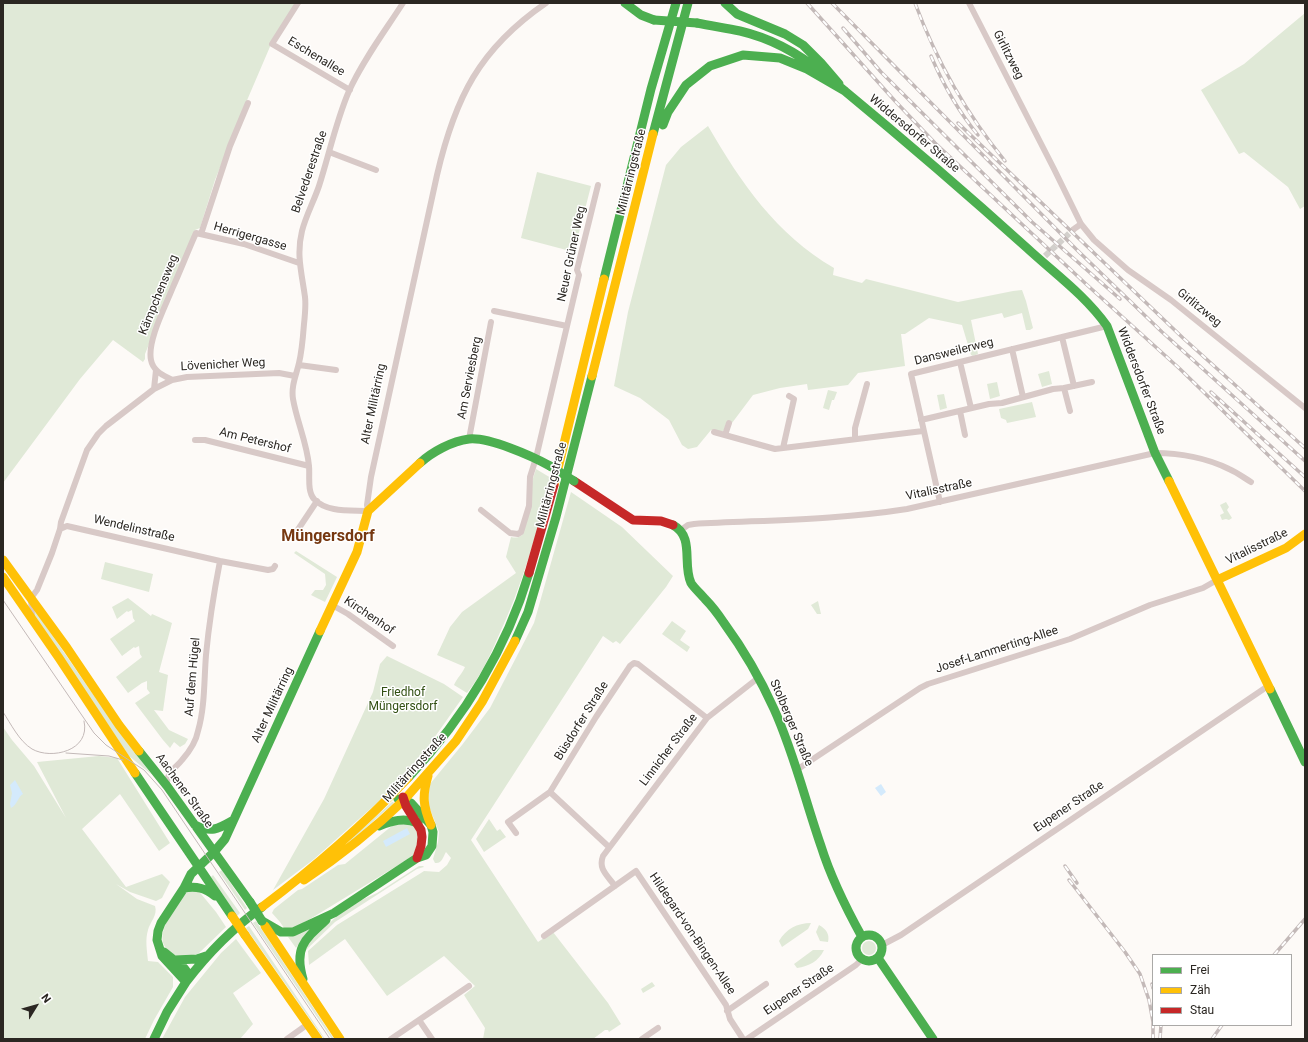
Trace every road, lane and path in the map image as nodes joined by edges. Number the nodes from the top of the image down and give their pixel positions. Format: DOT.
graph roads {
  1 [pos="298,3"];
  2 [pos="403,3"];
  3 [pos="546,3"];
  4 [pos="625,3"];
  5 [pos="669,3"];
  6 [pos="676,3"];
  7 [pos="688,3"];
  8 [pos="725,3"];
  9 [pos="969,3"];
  10 [pos="665,38"];
  11 [pos="350,90"];
  12 [pos="845,92"];
  13 [pos="248,103"];
  14 [pos="652,139"];
  15 [pos="329,152"];
  16 [pos="376,170"];
  17 [pos="598,186"];
  18 [pos="1081,224"];
  19 [pos="1074,229"];
  20 [pos="198,234"];
  21 [pos="299,263"];
  22 [pos="494,311"];
  23 [pos="491,322"];
  24 [pos="567,326"];
  25 [pos="1107,326"];
  26 [pos="1062,337"];
  27 [pos="1012,349"];
  28 [pos="960,362"];
  29 [pos="299,365"];
  30 [pos="156,370"];
  31 [pos="336,370"];
  32 [pos="295,376"];
  33 [pos="172,380"];
  34 [pos="1092,382"];
  35 [pos="868,384"];
  36 [pos="1074,386"];
  37 [pos="1064,388"];
  38 [pos="154,389"];
  39 [pos="789,396"];
  40 [pos="1023,397"];
  41 [pos="971,408"];
  42 [pos="1305,408"];
  43 [pos="960,411"];
  44 [pos="1070,411"];
  45 [pos="921,420"];
  46 [pos="729,423"];
  47 [pos="924,431"];
  48 [pos="714,432"];
  49 [pos="725,435"];
  50 [pos="965,435"];
  51 [pos="469,439"];
  52 [pos="855,439"];
  53 [pos="195,440"];
  54 [pos="783,448"];
  55 [pos="1155,453"];
  56 [pos="536,458"];
  57 [pos="309,466"];
  58 [pos="1251,482"];
  59 [pos="317,501"];
  60 [pos="940,502"];
  61 [pos="481,510"];
  62 [pos="368,511"];
  63 [pos="60,529"];
  64 [pos="681,530"];
  65 [pos="297,531"];
  66 [pos="1305,534"];
  67 [pos="3,560"];
  68 [pos="220,561"];
  69 [pos="275,566"];
  70 [pos="3,577"];
  71 [pos="1217,580"];
  72 [pos="16,595"];
  73 [pos="31,598"];
  74 [pos="332,605"];
  75 [pos="32,618"];
  76 [pos="393,646"];
  77 [pos="758,678"];
  78 [pos="1268,686"];
  79 [pos="707,718"];
  80 [pos="1305,762"];
  81 [pos="798,769"];
  82 [pos="428,774"];
  83 [pos="408,778"];
  84 [pos="168,786"];
  85 [pos="550,792"];
  86 [pos="388,800"];
  87 [pos="404,800"];
  88 [pos="232,821"];
  89 [pos="418,823"];
  90 [pos="431,824"];
  91 [pos="194,825"];
  92 [pos="377,826"];
  93 [pos="516,833"];
  94 [pos="609,847"];
  95 [pos="214,852"];
  96 [pos="417,858"];
  97 [pos="198,866"];
  98 [pos="615,886"];
  99 [pos="288,887"];
  100 [pos="184,888"];
  101 [pos="224,906"];
  102 [pos="334,913"];
  103 [pos="262,921"];
  104 [pos="544,936"];
  105 [pos="862,937"];
  106 [pos="882,945"];
  107 [pos="161,950"];
  108 [pos="206,956"];
  109 [pos="878,958"];
  110 [pos="862,959"];
  111 [pos="175,960"];
  112 [pos="188,979"];
  113 [pos="766,984"];
  114 [pos="469,986"];
  115 [pos="307,990"];
  116 [pos="727,1010"];
  117 [pos="419,1020"];
  118 [pos="308,1024"];
  119 [pos="658,1028"];
  120 [pos="154,1039"];
  121 [pos="287,1039"];
  122 [pos="318,1039"];
  123 [pos="340,1039"];
  124 [pos="391,1039"];
  125 [pos="432,1039"];
  126 [pos="642,1039"];
  127 [pos="743,1039"];
  128 [pos="748,1039"];
  129 [pos="933,1039"];
  1 -- 11 [label="street, Eschenallee"];
  2 -- 11 [label="street, Belvederestraße"];
  3 -- 62 [label="street, Alter Militärring"];
  4 -- 12 [label="main road, bridge"];
  5 -- 10 [label="main road"];
  6 -- 10 [label="main road, Militärringstraße"];
  7 -- 14 [label="main road, Militärringstraße"];
  8 -- 12 [label="main road"];
  9 -- 18 [label="street, Girlitzweg"];
  10 -- 83 [label="main road, Militärringstraße"];
  11 -- 15 [label="street, Belvederestraße"];
  12 -- 14 [label="main road"];
  12 -- 25 [label="main road, Widdersdorfer Straße"];
  13 -- 20 [label="street, Kämpchensweg"];
  14 -- 82 [label="main road, Militärringstraße"];
  15 -- 16 [label="street"];
  15 -- 21 [label="street, Belvederestraße"];
  17 -- 24 [label="street, Neuer Grüner Weg"];
  18 -- 19 [label="street"];
  18 -- 42 [label="street, Girlitzweg"];
  20 -- 21 [label="street, Herrigergasse"];
  20 -- 30 [label="street, Kämpchensweg"];
  21 -- 29 [label="street, Belvederestraße"];
  22 -- 24 [label="street"];
  23 -- 51 [label="street, Am Serviesberg"];
  24 -- 56 [label="street, Neuer Grüner Weg"];
  25 -- 26 [label="street, Dansweilerweg"];
  25 -- 55 [label="main road, Widdersdorfer Straße"];
  26 -- 27 [label="street, Dansweilerweg"];
  26 -- 36 [label="street"];
  27 -- 28 [label="street, Dansweilerweg"];
  27 -- 40 [label="street"];
  28 -- 41 [label="street"];
  28 -- 45 [label="street, Dansweilerweg"];
  29 -- 31 [label="street"];
  29 -- 32 [label="street, Belvederestraße"];
  30 -- 33 [label="street"];
  30 -- 38 [label="street"];
  32 -- 33 [label="street, Lövenicher Weg"];
  32 -- 57 [label="street, Belvederestraße"];
  33 -- 38 [label="street, Lövenicher Weg"];
  34 -- 36 [label="street"];
  35 -- 52 [label="street"];
  36 -- 37 [label="street"];
  37 -- 40 [label="street"];
  37 -- 44 [label="street"];
  38 -- 63 [label="street, Lövenicher Weg"];
  39 -- 54 [label="street"];
  40 -- 41 [label="street"];
  41 -- 43 [label="street"];
  43 -- 45 [label="street"];
  43 -- 50 [label="street"];
  45 -- 47 [label="street, Dansweilerweg"];
  46 -- 49 [label="street"];
  47 -- 52 [label="street"];
  47 -- 60 [label="street, Dansweilerweg"];
  48 -- 49 [label="street"];
  49 -- 54 [label="street"];
  51 -- 56 [label="main road"];
  51 -- 62 [label="main road"];
  52 -- 54 [label="street"];
  53 -- 57 [label="street, Am Petershof"];
  55 -- 58 [label="street, Vitalisstraße"];
  55 -- 60 [label="street, Vitalisstraße"];
  55 -- 71 [label="main road, Widdersdorfer Straße"];
  56 -- 61 [label="street"];
  56 -- 64 [label="main road, bridge"];
  57 -- 59 [label="street, Belvederestraße"];
  59 -- 62 [label="street"];
  59 -- 65 [label="street"];
  60 -- 64 [label="street, Vitalisstraße"];
  62 -- 74 [label="main road, Alter Militärring"];
  63 -- 68 [label="street, Wendelinstraße"];
  63 -- 73 [label="street"];
  64 -- 77 [label="main road, Stolberger Straße"];
  66 -- 71 [label="main road, Vitalisstraße"];
  67 -- 73 [label="main road, Aachener Straße"];
  68 -- 69 [label="street, Wendelinstraße"];
  68 -- 84 [label="street, Auf dem Hügel"];
  70 -- 72 [label="main road"];
  71 -- 78 [label="main road, Widdersdorfer Straße"];
  71 -- 81 [label="street, Josef-Lammerting-Allee"];
  72 -- 73 [label="street"];
  72 -- 75 [label="main road"];
  73 -- 75 [label="street"];
  73 -- 84 [label="main road, Aachener Straße"];
  74 -- 76 [label="street, Kirchenhof"];
  74 -- 88 [label="main road, Alter Militärring"];
  75 -- 97 [label="main road"];
  77 -- 79 [label="street, Linnicher Straße"];
  77 -- 81 [label="main road, Stolberger Straße"];
  78 -- 80 [label="main road, Widdersdorfer Straße"];
  78 -- 106 [label="street, Eupener Straße"];
  79 -- 85 [label="street, Büsdorfer Straße"];
  79 -- 94 [label="street, Linnicher Straße"];
  81 -- 105 [label="main road, Stolberger Straße"];
  82 -- 87 [label="main road, Militärringstraße"];
  82 -- 90 [label="main road"];
  83 -- 86 [label="main road, Militärringstraße"];
  83 -- 87 [label="main road"];
  84 -- 91 [label="main road, Aachener Straße"];
  85 -- 93 [label="street"];
  85 -- 94 [label="street"];
  86 -- 87 [label="main road"];
  86 -- 99 [label="main road, Militärringstraße"];
  87 -- 89 [label="main road"];
  87 -- 90 [label="main road"];
  87 -- 92 [label="main road, Militärringstraße"];
  88 -- 91 [label="main road"];
  88 -- 95 [label="main road, Alter Militärring"];
  89 -- 92 [label="main road"];
  89 -- 96 [label="main road"];
  90 -- 96 [label="main road"];
  91 -- 95 [label="main road, Aachener Straße"];
  92 -- 99 [label="main road, Militärringstraße"];
  94 -- 98 [label="street, Linnicher Straße"];
  95 -- 97 [label="main road, Alter Militärring"];
  95 -- 103 [label="main road, Aachener Straße, bridge"];
  96 -- 102 [label="main road"];
  97 -- 100 [label="main road, Alter Militärring"];
  97 -- 101 [label="main road"];
  98 -- 104 [label="street"];
  98 -- 116 [label="street, Hildegard-von-Bingen-Allee"];
  99 -- 108 [label="main road, Militärringstraße"];
  100 -- 101 [label="main road"];
  100 -- 107 [label="main road, Alter Militärring"];
  101 -- 118 [label="main road, bridge"];
  102 -- 103 [label="main road"];
  102 -- 115 [label="main road"];
  103 -- 115 [label="main road, Aachener Straße"];
  105 -- 106 [label="main road"];
  105 -- 110 [label="main road"];
  106 -- 109 [label="main road"];
  107 -- 111 [label="main road"];
  107 -- 112 [label="main road"];
  108 -- 111 [label="main road"];
  108 -- 112 [label="main road, Militärringstraße"];
  109 -- 110 [label="main road"];
  109 -- 129 [label="main road"];
  110 -- 128 [label="street, Eupener Straße"];
  111 -- 112 [label="main road"];
  112 -- 120 [label="main road, Militärringstraße"];
  113 -- 116 [label="street, Hildegard-von-Bingen-Allee"];
  114 -- 117 [label="street"];
  115 -- 123 [label="main road, Aachener Straße"];
  116 -- 127 [label="street, Hildegard-von-Bingen-Allee"];
  117 -- 124 [label="street"];
  117 -- 125 [label="street"];
  118 -- 121 [label="street"];
  118 -- 122 [label="main road"];
  119 -- 126 [label="street"];
}
